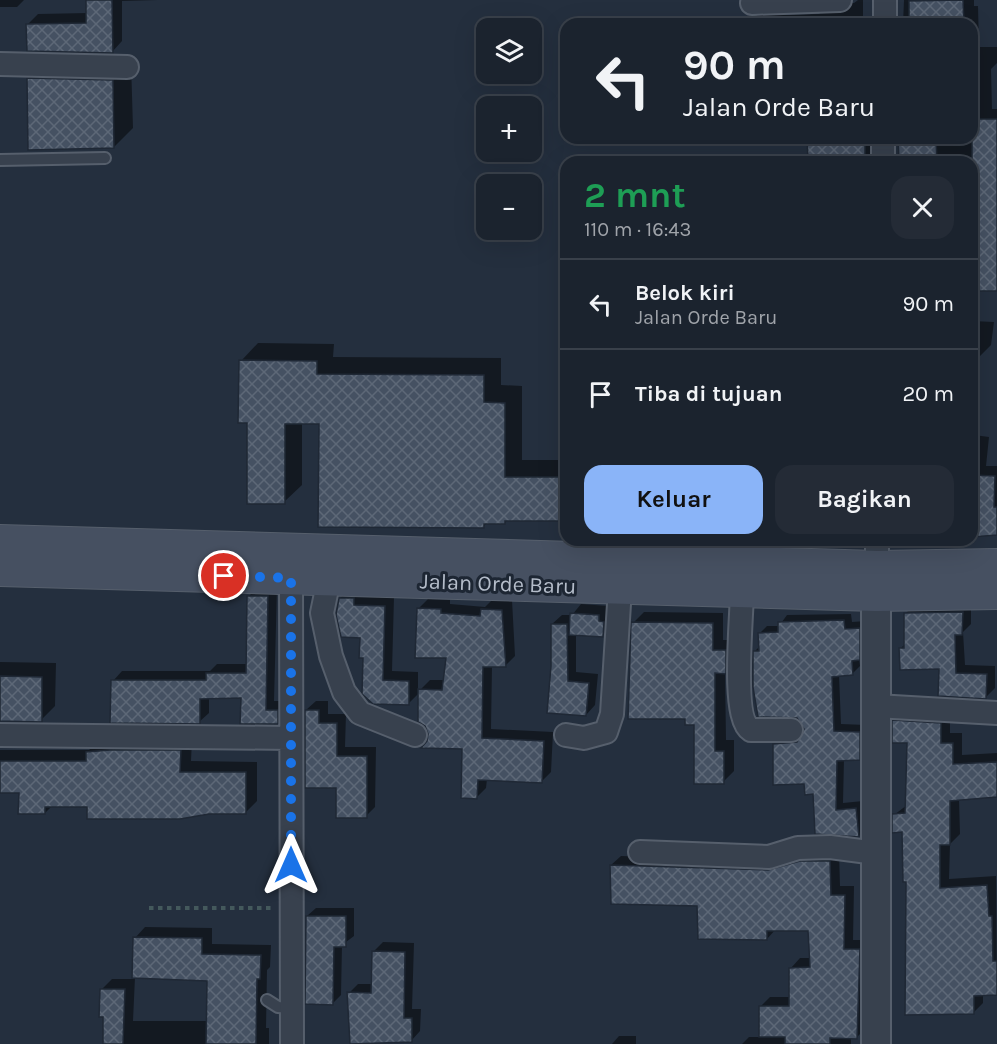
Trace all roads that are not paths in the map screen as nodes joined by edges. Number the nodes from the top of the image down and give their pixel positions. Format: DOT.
graph roads {
  1 [pos="840,0"];
  2 [pos="885,0"];
  3 [pos="752,3"];
  4 [pos="885,18"];
  5 [pos="0,64"];
  6 [pos="127,67"];
  7 [pos="105,158"];
  8 [pos="0,160"];
  9 [pos="0,541"];
  10 [pos="997,565"];
  11 [pos="877,567"];
  12 [pos="0,570"];
  13 [pos="558,572"];
  14 [pos="291,578"];
  15 [pos="329,579"];
  16 [pos="620,588"];
  17 [pos="742,591"];
  18 [pos="997,593"];
  19 [pos="876,706"];
  20 [pos="997,713"];
  21 [pos="791,730"];
  22 [pos="0,735"];
  23 [pos="415,735"];
  24 [pos="566,735"];
  25 [pos="291,738"];
  26 [pos="640,852"];
  27 [pos="876,854"];
  28 [pos="267,1000"];
  29 [pos="292,1008"];
  30 [pos="292,1044"];
  31 [pos="876,1044"];
  1 -- 3 [label="street"];
  2 -- 4 [label="street"];
  5 -- 6 [label="street"];
  7 -- 8 [label="lane"];
  9 -- 13 [label="main road, Jalan Orde Baru"];
  10 -- 11 [label="main road, Jalan Orde Baru"];
  11 -- 13 [label="main road, Jalan Orde Baru"];
  11 -- 17 [label="main road, Jalan Orde Baru"];
  11 -- 18 [label="main road, Jalan Orde Baru"];
  11 -- 19 [label="street"];
  12 -- 14 [label="main road, Jalan Orde Baru"];
  13 -- 15 [label="main road, Jalan Orde Baru"];
  13 -- 16 [label="main road, Jalan Orde Baru"];
  14 -- 15 [label="main road, Jalan Orde Baru"];
  14 -- 25 [label="street"];
  15 -- 23 [label="street"];
  16 -- 17 [label="main road, Jalan Orde Baru"];
  16 -- 24 [label="street"];
  17 -- 21 [label="street"];
  19 -- 20 [label="street"];
  19 -- 27 [label="street"];
  22 -- 25 [label="street"];
  25 -- 29 [label="street"];
  26 -- 27 [label="street"];
  27 -- 31 [label="street"];
  28 -- 29 [label="lane"];
  29 -- 30 [label="street"];
}
